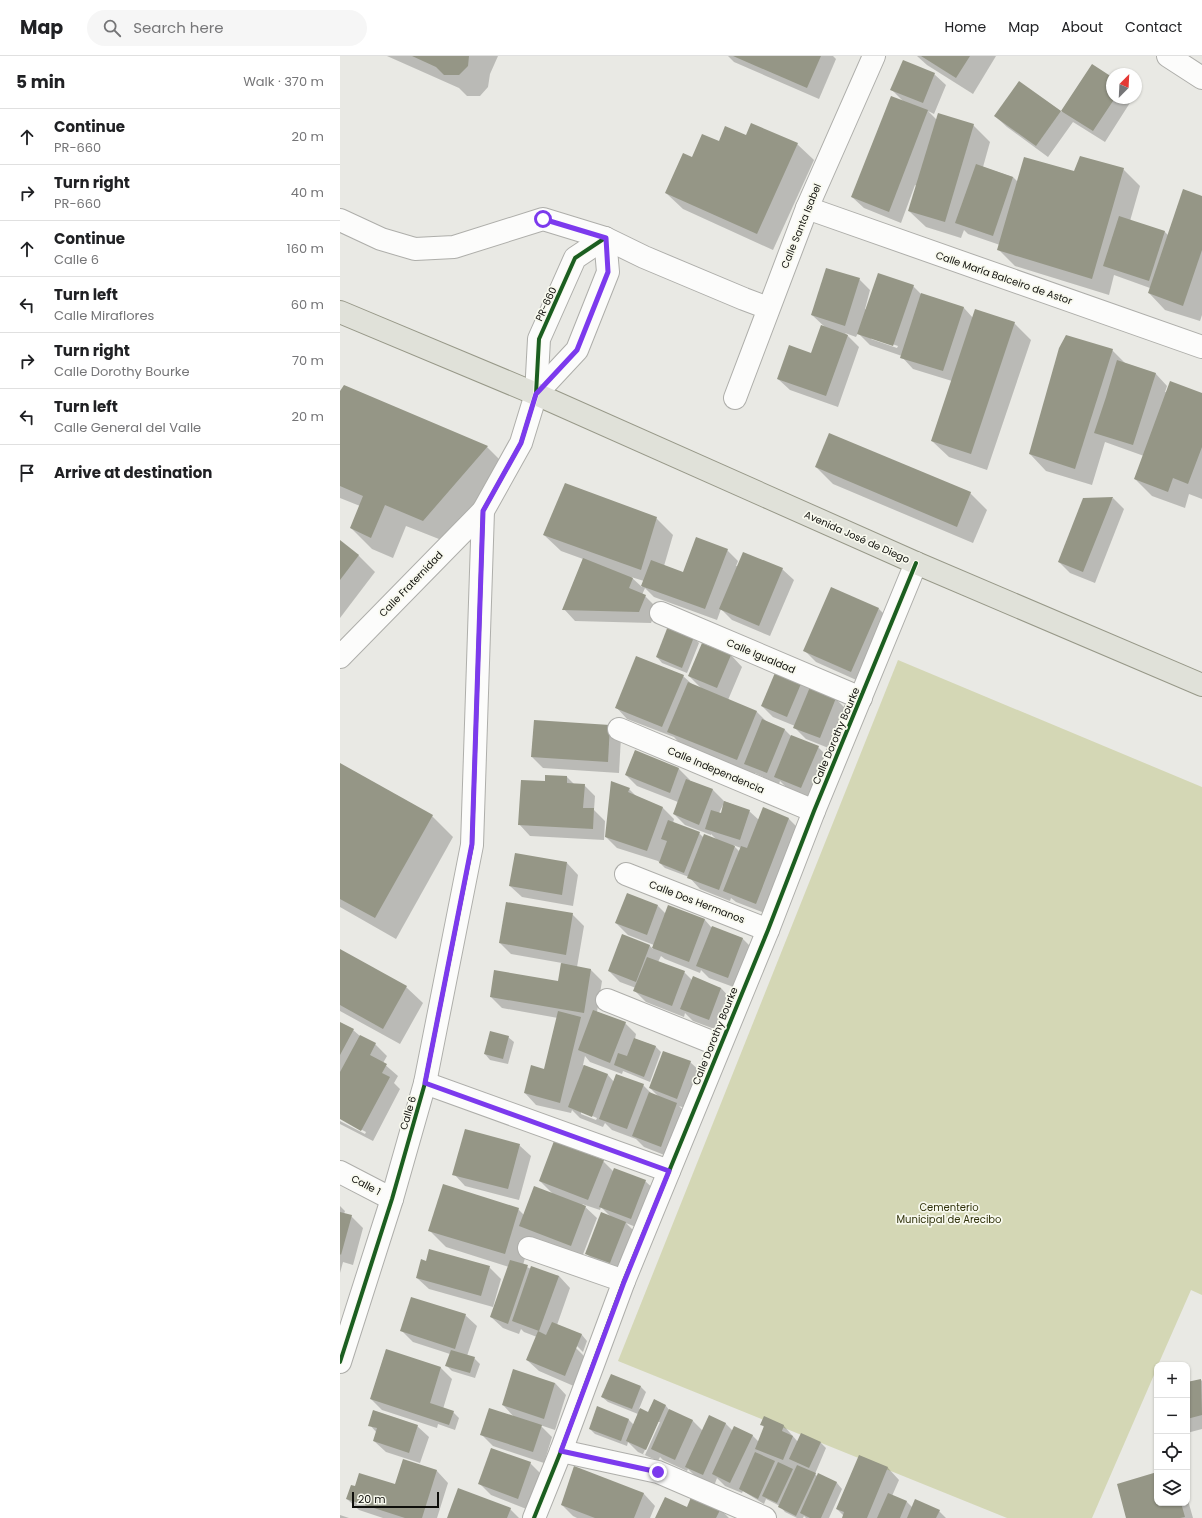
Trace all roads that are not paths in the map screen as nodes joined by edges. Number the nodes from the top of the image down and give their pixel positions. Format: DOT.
graph roads {
  1 [pos="874,56"];
  2 [pos="1168,56"];
  3 [pos="1202,78"];
  4 [pos="807,208"];
  5 [pos="340,220"];
  6 [pos="606,238"];
  7 [pos="768,308"];
  8 [pos="340,312"];
  9 [pos="1202,347"];
  10 [pos="536,394"];
  11 [pos="735,398"];
  12 [pos="483,511"];
  13 [pos="916,563"];
  14 [pos="662,614"];
  15 [pos="340,657"];
  16 [pos="1202,685"];
  17 [pos="861,698"];
  18 [pos="619,729"];
  19 [pos="814,811"];
  20 [pos="626,874"];
  21 [pos="768,930"];
  22 [pos="607,1000"];
  23 [pos="719,1045"];
  24 [pos="425,1083"];
  25 [pos="669,1171"];
  26 [pos="340,1172"];
  27 [pos="392,1199"];
  28 [pos="529,1248"];
  29 [pos="624,1282"];
  30 [pos="340,1362"];
  31 [pos="561,1451"];
  32 [pos="534,1518"];
  33 [pos="765,1518"];
  1 -- 4 [label="street, Calle Santa Isabel"];
  2 -- 3 [label="street"];
  4 -- 7 [label="street, Calle Santa Isabel"];
  4 -- 9 [label="street, Calle María Balceiro de Astor"];
  5 -- 6 [label="street"];
  6 -- 7 [label="street"];
  6 -- 10 [label="street"];
  6 -- 10 [label="street, PR-660 / PR-660"];
  7 -- 11 [label="street, Calle Santa Isabel"];
  8 -- 10 [label="main road, Avenida José de Diego"];
  10 -- 12 [label="street, Calle 6"];
  10 -- 13 [label="main road, Avenida José de Diego"];
  12 -- 15 [label="street, Calle Fraternidad"];
  12 -- 24 [label="street, Calle 6"];
  13 -- 16 [label="main road, Avenida José de Diego"];
  13 -- 17 [label="street, Calle Dorothy Bourke"];
  14 -- 17 [label="street, Calle Igualdad"];
  17 -- 19 [label="street, Calle Dorothy Bourke"];
  18 -- 19 [label="street, Calle Independencia"];
  19 -- 21 [label="street, Calle Dorothy Bourke"];
  20 -- 21 [label="street, Calle Dos Hermanos"];
  21 -- 23 [label="street, Calle Dorothy Bourke"];
  22 -- 23 [label="street"];
  23 -- 25 [label="street, Calle Dorothy Bourke"];
  24 -- 25 [label="street"];
  24 -- 27 [label="street, Calle 6"];
  25 -- 29 [label="street, Calle Dorothy Bourke"];
  26 -- 27 [label="street, Calle 1"];
  27 -- 30 [label="street, Calle 6"];
  28 -- 29 [label="street"];
  29 -- 31 [label="street, Calle Dorothy Bourke"];
  31 -- 32 [label="street, Calle Dorothy Bourke"];
  31 -- 33 [label="street"];
}
